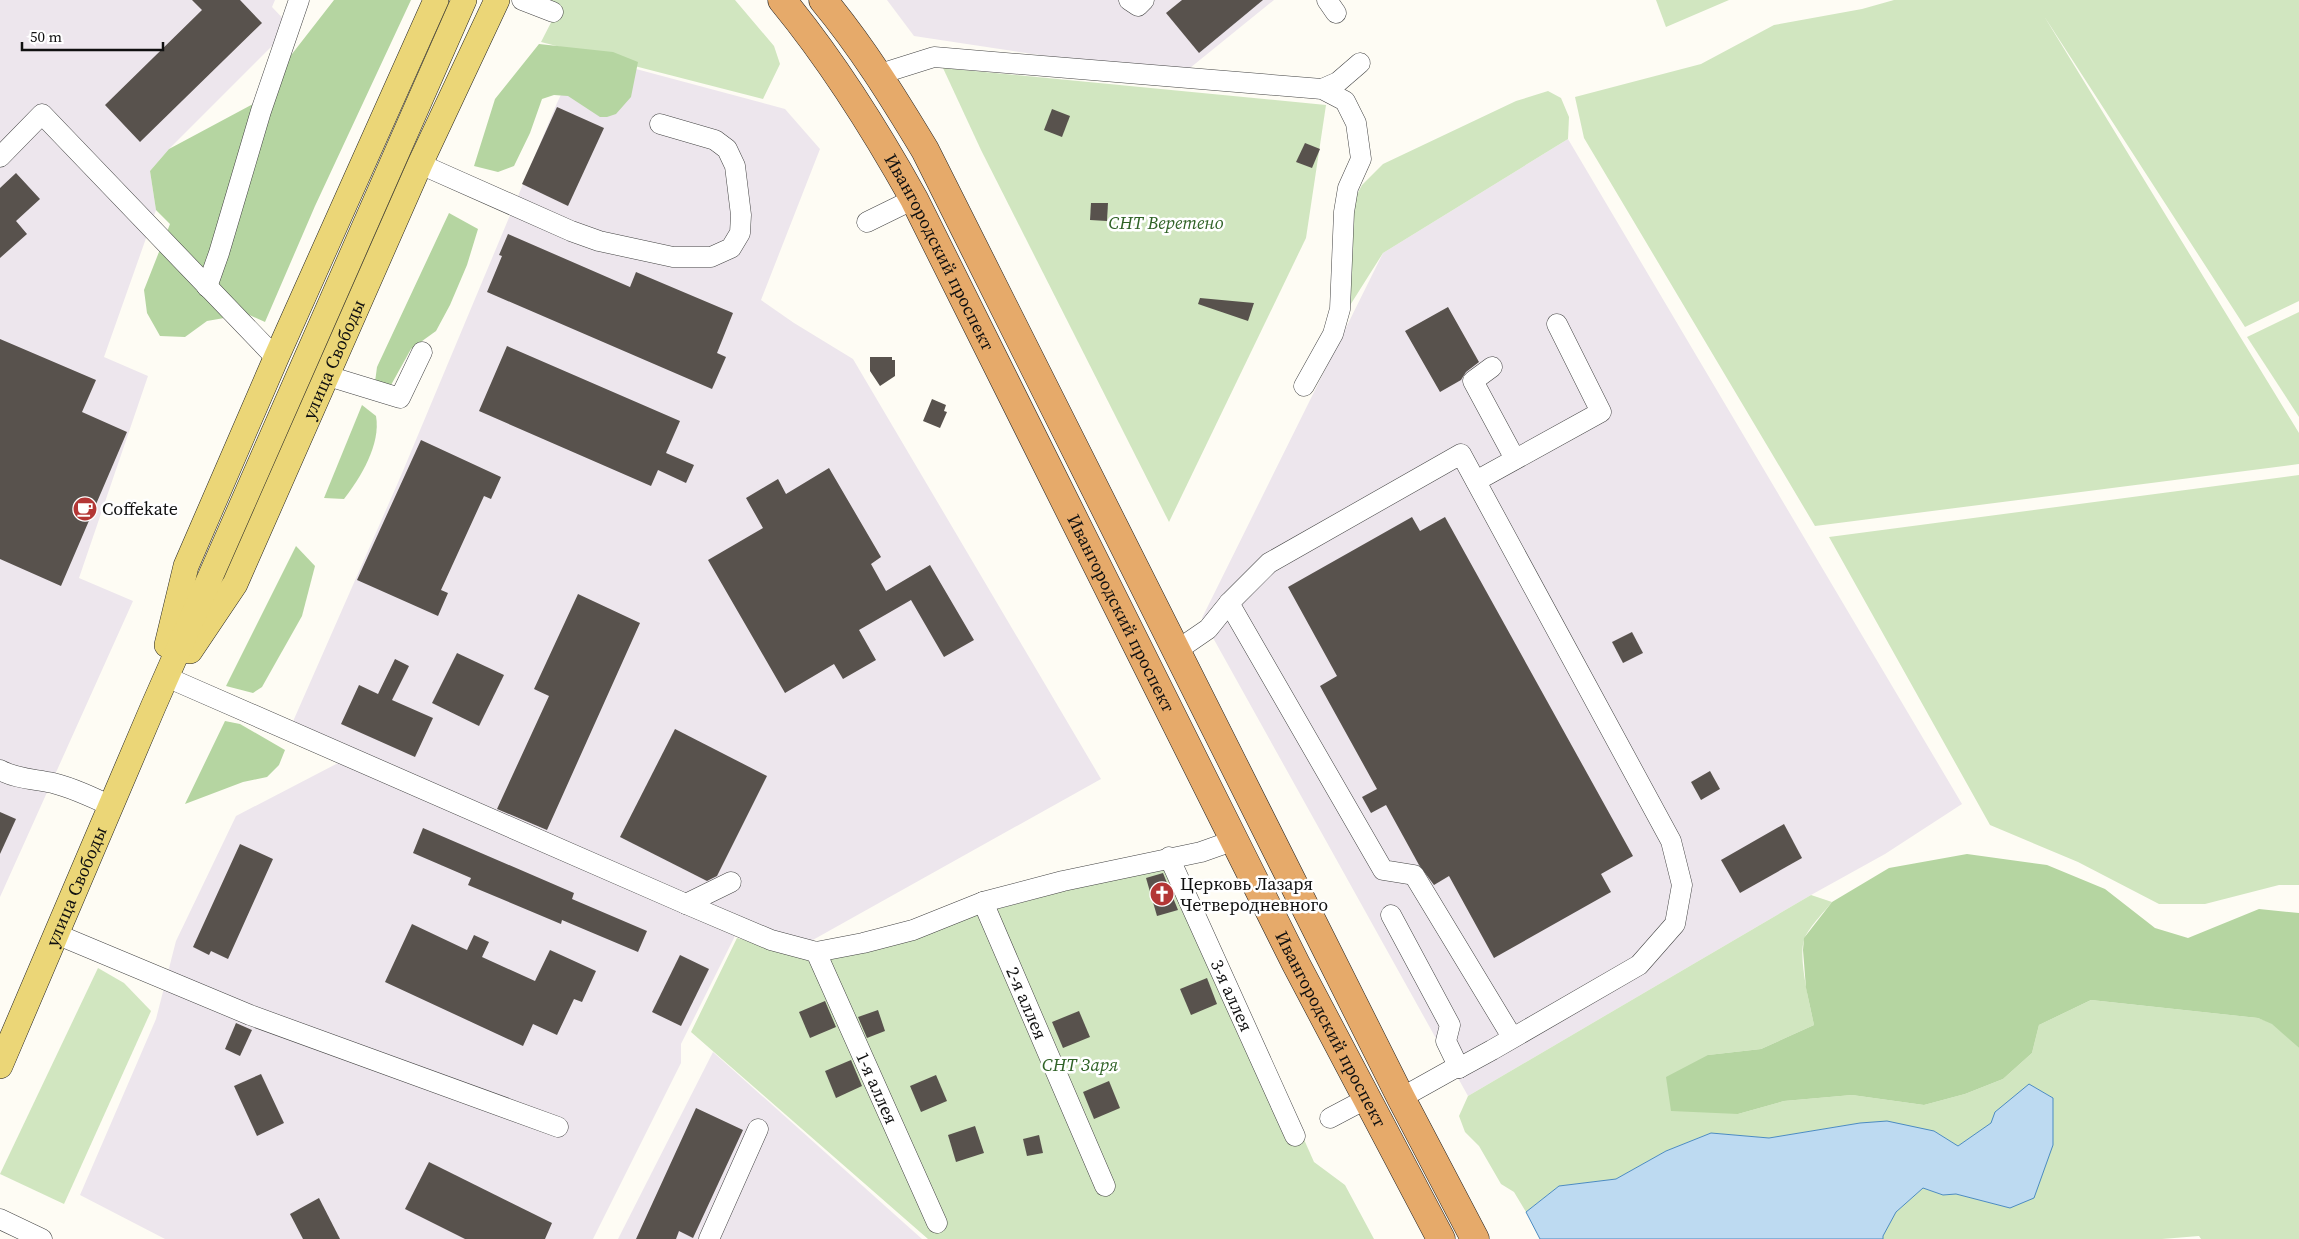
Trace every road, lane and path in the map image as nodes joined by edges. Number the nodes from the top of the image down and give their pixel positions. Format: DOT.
graph roads {
  1 [pos="299,0"];
  2 [pos="436,0"];
  3 [pos="464,0"];
  4 [pos="496,0"];
  5 [pos="522,0"];
  6 [pos="782,0"];
  7 [pos="823,0"];
  8 [pos="1129,0"];
  9 [pos="1144,0"];
  10 [pos="553,12"];
  11 [pos="1360,63"];
  12 [pos="880,74"];
  13 [pos="1322,89"];
  14 [pos="660,124"];
  15 [pos="0,157"];
  16 [pos="420,164"];
  17 [pos="914,199"];
  18 [pos="867,222"];
  19 [pos="207,287"];
  20 [pos="1557,324"];
  21 [pos="422,352"];
  22 [pos="276,358"];
  23 [pos="1492,367"];
  24 [pos="328,376"];
  25 [pos="1304,386"];
  26 [pos="1516,459"];
  27 [pos="1476,481"];
  28 [pos="1229,603"];
  29 [pos="1176,651"];
  30 [pos="171,679"];
  31 [pos="153,707"];
  32 [pos="0,770"];
  33 [pos="111,806"];
  34 [pos="1235,840"];
  35 [pos="1169,857"];
  36 [pos="731,882"];
  37 [pos="983,902"];
  38 [pos="686,904"];
  39 [pos="1391,915"];
  40 [pos="56,934"];
  41 [pos="816,952"];
  42 [pos="1512,1038"];
  43 [pos="0,1066"];
  44 [pos="1459,1068"];
  45 [pos="1401,1098"];
  46 [pos="1366,1099"];
  47 [pos="1330,1118"];
  48 [pos="558,1128"];
  49 [pos="758,1129"];
  50 [pos="1295,1136"];
  51 [pos="1106,1186"];
  52 [pos="0,1219"];
  53 [pos="938,1223"];
  54 [pos="42,1239"];
  55 [pos="709,1239"];
  56 [pos="1441,1239"];
  57 [pos="1474,1239"];
  1 -- 19 [label="street"];
  2 -- 22 [label="main road, улица Свободы"];
  3 -- 31 [label="main road, улица Свободы"];
  4 -- 16 [label="main road, улица Свободы"];
  5 -- 10 [label="street"];
  6 -- 17 [label="highway, Ивангородский проспект"];
  7 -- 12 [label="highway, Ивангородский проспект"];
  8 -- 9 [label="street"];
  11 -- 13 [label="street"];
  12 -- 13 [label="street"];
  12 -- 29 [label="highway, Ивангородский проспект"];
  13 -- 25 [label="street"];
  14 -- 16 [label="street"];
  15 -- 19 [label="street"];
  16 -- 24 [label="main road, улица Свободы"];
  17 -- 18 [label="street"];
  17 -- 34 [label="highway, Ивангородский проспект"];
  19 -- 22 [label="street"];
  20 -- 26 [label="street"];
  21 -- 24 [label="street"];
  22 -- 31 [label="main road, улица Свободы"];
  23 -- 26 [label="street"];
  24 -- 30 [label="main road, улица Свободы"];
  26 -- 27 [label="street"];
  27 -- 28 [label="street"];
  27 -- 42 [label="street"];
  28 -- 29 [label="street"];
  28 -- 42 [label="street"];
  29 -- 45 [label="highway, Ивангородский проспект"];
  30 -- 31 [label="main road, улица Свободы"];
  30 -- 38 [label="street"];
  31 -- 33 [label="main road, улица Свободы"];
  32 -- 33 [label="street"];
  33 -- 40 [label="main road, улица Свободы"];
  34 -- 35 [label="street"];
  34 -- 46 [label="highway, Ивангородский проспект"];
  35 -- 37 [label="street"];
  35 -- 50 [label="street, 3-я аллея"];
  36 -- 38 [label="street"];
  37 -- 41 [label="street"];
  37 -- 51 [label="street, 2-я аллея"];
  38 -- 41 [label="street"];
  39 -- 44 [label="street"];
  40 -- 43 [label="main road, улица Свободы"];
  40 -- 48 [label="street"];
  41 -- 53 [label="street, 1-я аллея"];
  42 -- 44 [label="street"];
  44 -- 45 [label="street"];
  45 -- 57 [label="highway, Ивангородский проспект"];
  46 -- 47 [label="street"];
  46 -- 56 [label="highway, Ивангородский проспект"];
  49 -- 55 [label="street"];
  52 -- 54 [label="street"];
}
